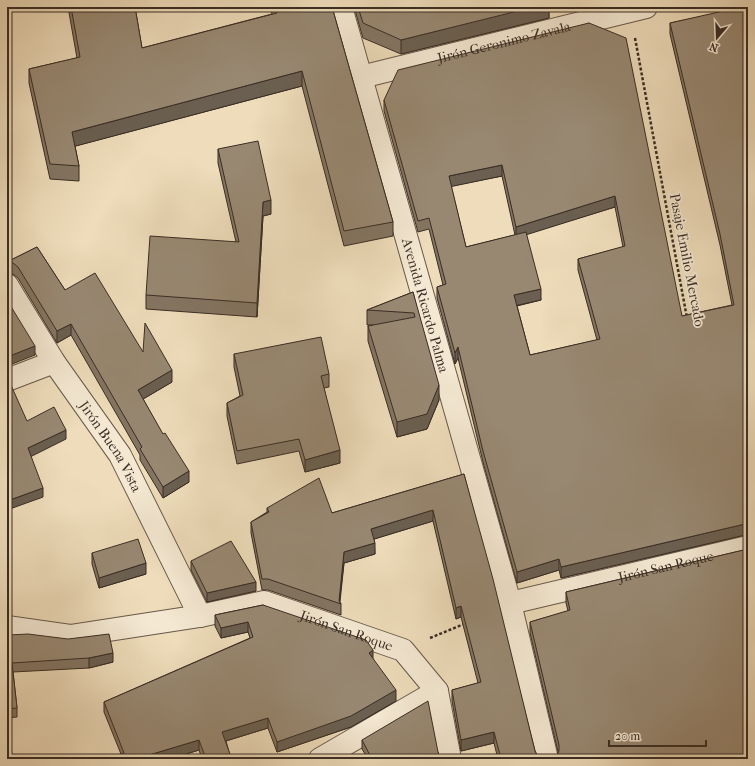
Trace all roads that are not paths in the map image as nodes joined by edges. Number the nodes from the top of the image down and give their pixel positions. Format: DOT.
graph roads {
  1 [pos="341,7"];
  2 [pos="638,9"];
  3 [pos="361,77"];
  4 [pos="7,285"];
  5 [pos="54,362"];
  6 [pos="7,380"];
  7 [pos="748,547"];
  8 [pos="510,604"];
  9 [pos="200,616"];
  10 [pos="7,627"];
  11 [pos="437,691"];
  12 [pos="320,759"];
  13 [pos="450,759"];
  14 [pos="547,759"];
  1 -- 3 [label="street, Avenida Ricardo Palma"];
  2 -- 3 [label="street, Jirón Geronimo Zavala"];
  3 -- 8 [label="street, Avenida Ricardo Palma"];
  4 -- 5 [label="street, Jirón Buena Vista"];
  5 -- 6 [label="street"];
  5 -- 9 [label="street, Jirón Buena Vista"];
  7 -- 8 [label="street, Jirón San Roque"];
  8 -- 14 [label="street, Avenida Ricardo Palma"];
  9 -- 10 [label="street, Jirón San Roque"];
  9 -- 11 [label="street, Jirón San Roque"];
  11 -- 12 [label="street"];
  11 -- 13 [label="street"];
}
